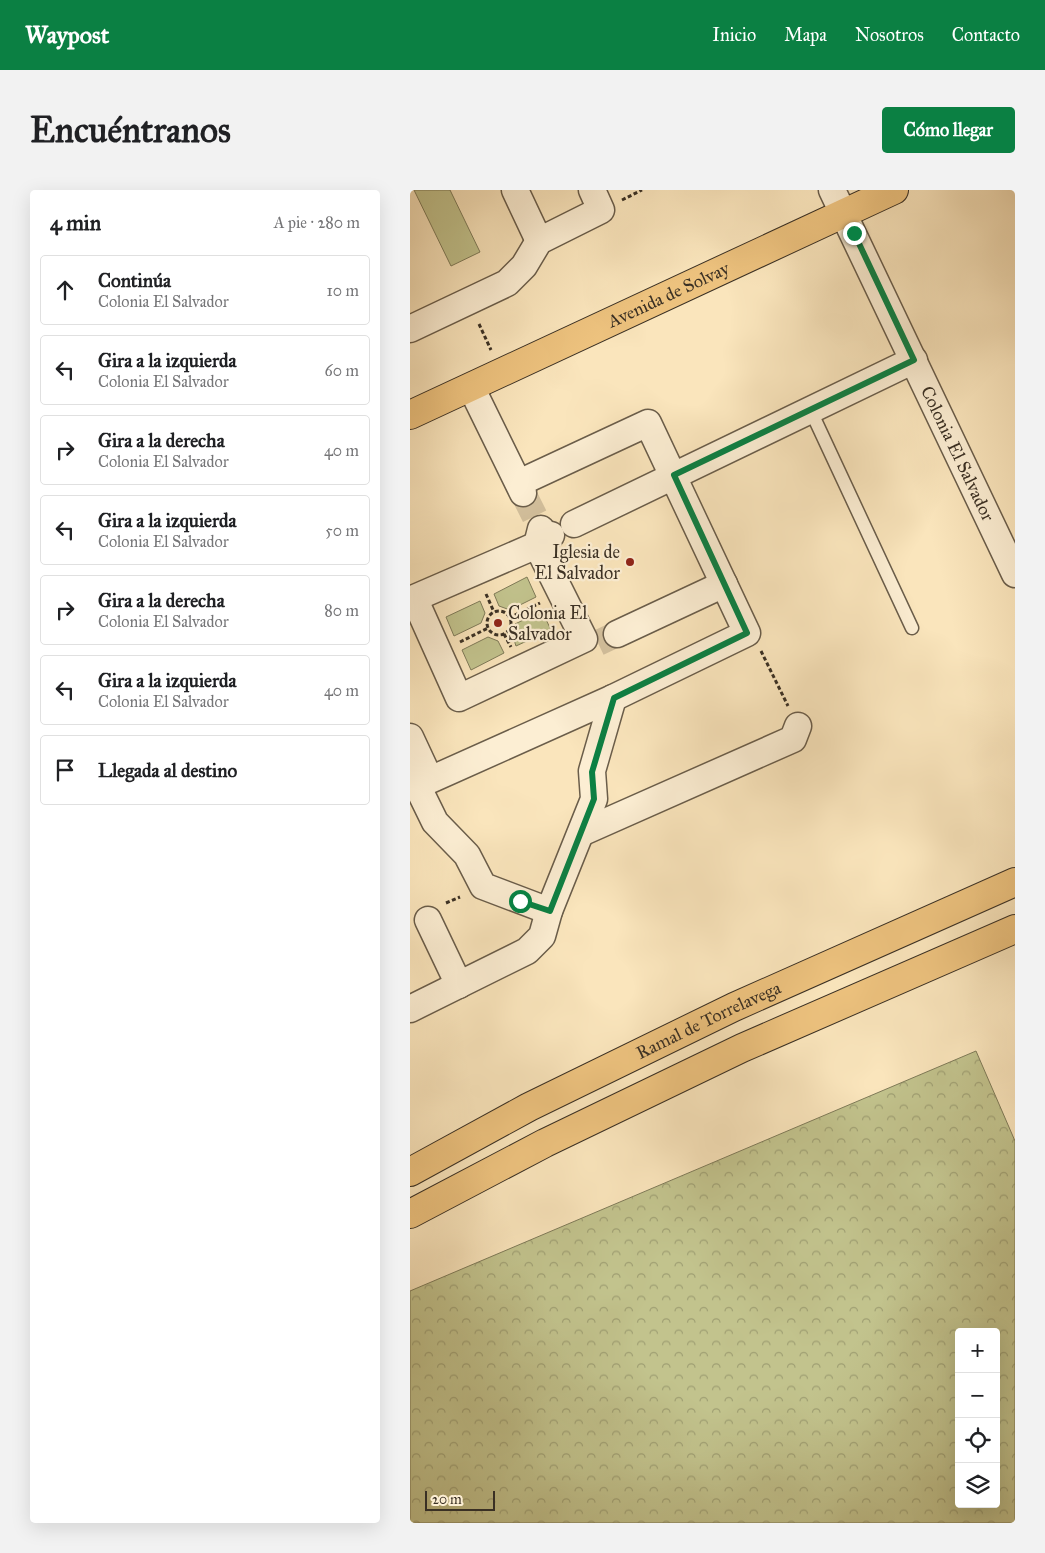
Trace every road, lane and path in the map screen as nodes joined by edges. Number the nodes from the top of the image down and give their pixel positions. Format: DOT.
graph roads {
  1 [pos="515,190"];
  2 [pos="592,190"];
  3 [pos="832,190"];
  4 [pos="894,190"];
  5 [pos="844,214"];
  6 [pos="539,240"];
  7 [pos="470,302"];
  8 [pos="410,329"];
  9 [pos="914,360"];
  10 [pos="501,374"];
  11 [pos="471,387"];
  12 [pos="410,396"];
  13 [pos="444,400"];
  14 [pos="810,409"];
  15 [pos="410,415"];
  16 [pos="674,475"];
  17 [pos="551,533"];
  18 [pos="1015,574"];
  19 [pos="724,584"];
  20 [pos="561,592"];
  21 [pos="412,600"];
  22 [pos="509,618"];
  23 [pos="488,628"];
  24 [pos="912,628"];
  25 [pos="747,633"];
  26 [pos="595,643"];
  27 [pos="438,653"];
  28 [pos="611,694"];
  29 [pos="798,726"];
  30 [pos="410,738"];
  31 [pos="410,771"];
  32 [pos="583,832"];
  33 [pos="1015,882"];
  34 [pos="550,911"];
  35 [pos="428,920"];
  36 [pos="1015,929"];
  37 [pos="459,985"];
  38 [pos="413,999"];
  39 [pos="545,1143"];
  40 [pos="410,1172"];
  41 [pos="410,1214"];
  42 [pos="410,1220"];
  1 -- 6 [label="street"];
  2 -- 6 [label="street"];
  3 -- 5 [label="street, Colonia El Salvador"];
  4 -- 5 [label="highway, Avenida de Solvay"];
  5 -- 9 [label="street, Colonia El Salvador"];
  5 -- 10 [label="highway, Avenida de Solvay"];
  6 -- 7 [label="street"];
  7 -- 8 [label="street"];
  7 -- 10 [label="path"];
  9 -- 14 [label="street"];
  9 -- 18 [label="street, Colonia El Salvador"];
  10 -- 11 [label="highway, Avenida de Solvay"];
  11 -- 13 [label="highway, Avenida de Solvay"];
  11 -- 16 [label="street"];
  12 -- 13 [label="highway"];
  13 -- 15 [label="highway, Avenida de Solvay"];
  14 -- 16 [label="street"];
  14 -- 24 [label="lane"];
  16 -- 17 [label="street"];
  16 -- 19 [label="street"];
  17 -- 20 [label="street"];
  17 -- 21 [label="street"];
  19 -- 25 [label="street"];
  19 -- 26 [label="street"];
  20 -- 22 [label="path"];
  20 -- 26 [label="street"];
  21 -- 27 [label="street"];
  22 -- 23 [label="path"];
  22 -- 23 [label="path"];
  23 -- 27 [label="path"];
  25 -- 28 [label="street"];
  25 -- 29 [label="path"];
  26 -- 27 [label="street"];
  28 -- 30 [label="street"];
  28 -- 32 [label="street"];
  29 -- 32 [label="street"];
  31 -- 34 [label="street"];
  32 -- 34 [label="street"];
  33 -- 40 [label="highway, Ramal de Torrelavega"];
  34 -- 37 [label="street"];
  35 -- 37 [label="street"];
  36 -- 39 [label="highway"];
  37 -- 38 [label="street"];
  39 -- 41 [label="highway"];
  39 -- 42 [label="highway"];
}
